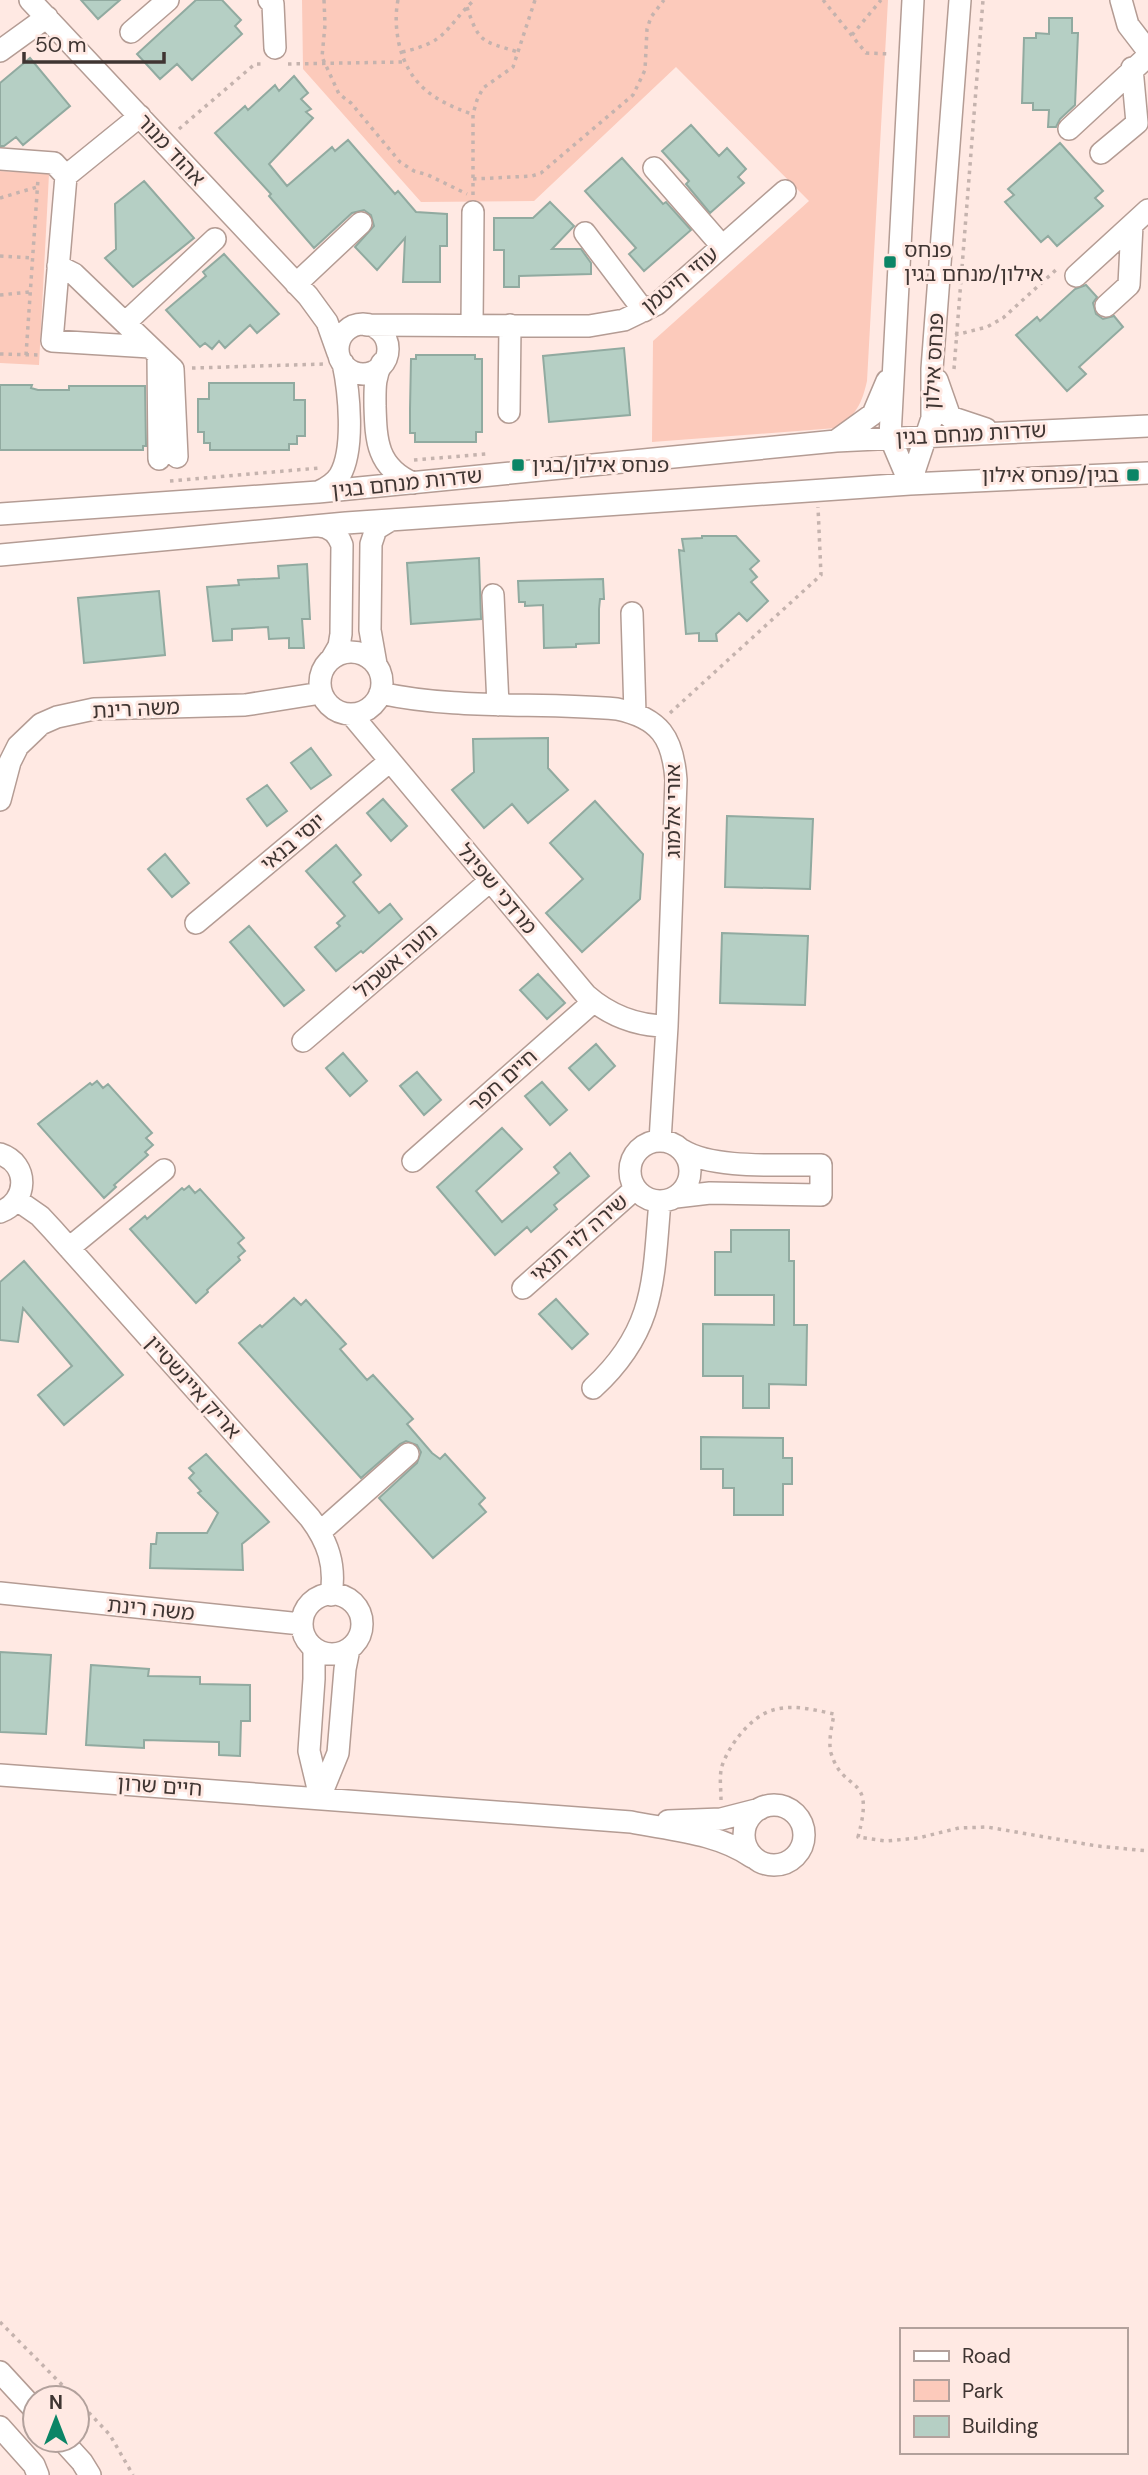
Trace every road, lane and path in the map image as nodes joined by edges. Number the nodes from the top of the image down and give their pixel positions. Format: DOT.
graph roads {
  1 [pos="168,0"];
  2 [pos="269,0"];
  3 [pos="324,0"];
  4 [pos="398,0"];
  5 [pos="474,0"];
  6 [pos="535,0"];
  7 [pos="664,0"];
  8 [pos="823,0"];
  9 [pos="881,0"];
  10 [pos="913,0"];
  11 [pos="960,0"];
  12 [pos="983,0"];
  13 [pos="1121,0"];
  14 [pos="36,5"];
  15 [pos="467,7"];
  16 [pos="131,32"];
  17 [pos="852,35"];
  18 [pos="0,51"];
  19 [pos="401,52"];
  20 [pos="519,52"];
  21 [pos="910,54"];
  22 [pos="276,59"];
  23 [pos="1143,59"];
  24 [pos="403,62"];
  25 [pos="325,63"];
  26 [pos="473,114"];
  27 [pos="140,117"];
  28 [pos="1069,130"];
  29 [pos="164,142"];
  30 [pos="1101,153"];
  31 [pos="0,159"];
  32 [pos="39,162"];
  33 [pos="654,168"];
  34 [pos="66,176"];
  35 [pos="473,179"];
  36 [pos="37,187"];
  37 [pos="785,191"];
  38 [pos="0,198"];
  39 [pos="473,203"];
  40 [pos="1148,210"];
  41 [pos="361,223"];
  42 [pos="1132,225"];
  43 [pos="585,233"];
  44 [pos="215,239"];
  45 [pos="722,246"];
  46 [pos="0,256"];
  47 [pos="32,258"];
  48 [pos="58,266"];
  49 [pos="1070,269"];
  50 [pos="302,290"];
  51 [pos="29,292"];
  52 [pos="0,295"];
  53 [pos="1106,306"];
  54 [pos="644,311"];
  55 [pos="125,323"];
  56 [pos="431,324"];
  57 [pos="363,325"];
  58 [pos="472,325"];
  59 [pos="510,325"];
  60 [pos="957,334"];
  61 [pos="934,344"];
  62 [pos="26,355"];
  63 [pos="160,357"];
  64 [pos="340,358"];
  65 [pos="385,358"];
  66 [pos="932,369"];
  67 [pos="892,370"];
  68 [pos="954,375"];
  69 [pos="509,412"];
  70 [pos="1148,426"];
  71 [pos="994,432"];
  72 [pos="927,436"];
  73 [pos="890,437"];
  74 [pos="836,441"];
  75 [pos="168,458"];
  76 [pos="1148,473"];
  77 [pos="414,483"];
  78 [pos="910,484"];
  79 [pos="318,492"];
  80 [pos="818,502"];
  81 [pos="0,514"];
  82 [pos="389,521"];
  83 [pos="318,526"];
  84 [pos="0,555"];
  85 [pos="494,595"];
  86 [pos="632,612"];
  87 [pos="332,658"];
  88 [pos="376,664"];
  89 [pos="321,692"];
  90 [pos="380,692"];
  91 [pos="498,705"];
  92 [pos="635,713"];
  93 [pos="351,714"];
  94 [pos="657,726"];
  95 [pos="390,761"];
  96 [pos="0,800"];
  97 [pos="490,881"];
  98 [pos="197,923"];
  99 [pos="593,1002"];
  100 [pos="667,1026"];
  101 [pos="303,1041"];
  102 [pos="660,1141"];
  103 [pos="682,1150"];
  104 [pos="0,1154"];
  105 [pos="413,1161"];
  106 [pos="164,1170"];
  107 [pos="635,1189"];
  108 [pos="668,1199"];
  109 [pos="8,1206"];
  110 [pos="69,1248"];
  111 [pos="523,1288"];
  112 [pos="593,1388"];
  113 [pos="408,1454"];
  114 [pos="320,1532"];
  115 [pos="0,1592"];
  116 [pos="331,1595"];
  117 [pos="301,1625"];
  118 [pos="314,1648"];
  119 [pos="349,1648"];
  120 [pos="0,1775"];
  121 [pos="320,1797"];
  122 [pos="760,1809"];
  123 [pos="721,1819"];
  124 [pos="631,1822"];
  125 [pos="1148,1851"];
  126 [pos="752,1857"];
  127 [pos="0,2322"];
  128 [pos="0,2372"];
  129 [pos="61,2384"];
  130 [pos="21,2395"];
  131 [pos="91,2415"];
  132 [pos="0,2427"];
  133 [pos="74,2454"];
  134 [pos="86,2468"];
  135 [pos="38,2475"];
  136 [pos="133,2475"];
  1 -- 16 [label="street"];
  2 -- 22 [label="street"];
  3 -- 25 [label="path"];
  4 -- 19 [label="path"];
  5 -- 15 [label="path"];
  6 -- 20 [label="path"];
  7 -- 35 [label="path"];
  8 -- 17 [label="path"];
  9 -- 17 [label="path"];
  10 -- 21 [label="street, פנחס אילון"];
  11 -- 61 [label="street, פנחס אילון"];
  12 -- 60 [label="path"];
  13 -- 23 [label="street"];
  14 -- 18 [label="street"];
  14 -- 27 [label="street, אהוד מנור"];
  15 -- 19 [label="path"];
  15 -- 20 [label="path"];
  17 -- 21 [label="path"];
  19 -- 24 [label="path"];
  20 -- 26 [label="path"];
  21 -- 67 [label="street, פנחס אילון"];
  22 -- 25 [label="path"];
  22 -- 29 [label="path"];
  23 -- 28 [label="street"];
  23 -- 30 [label="street"];
  24 -- 25 [label="path"];
  24 -- 26 [label="path"];
  25 -- 39 [label="path"];
  26 -- 35 [label="path"];
  27 -- 29 [label="street, אהוד מנור"];
  27 -- 34 [label="street"];
  29 -- 50 [label="street, אהוד מנור"];
  31 -- 32 [label="street"];
  32 -- 34 [label="street"];
  32 -- 36 [label="path"];
  33 -- 45 [label="street"];
  34 -- 48 [label="street"];
  35 -- 39 [label="path"];
  36 -- 38 [label="path"];
  36 -- 47 [label="path"];
  37 -- 45 [label="street, עוזי חיטמן"];
  39 -- 58 [label="street"];
  40 -- 42 [label="street"];
  41 -- 50 [label="street"];
  42 -- 49 [label="street"];
  42 -- 53 [label="street"];
  43 -- 54 [label="street"];
  44 -- 55 [label="street"];
  45 -- 54 [label="street, עוזי חיטמן"];
  46 -- 47 [label="path"];
  47 -- 51 [label="path"];
  48 -- 55 [label="street"];
  48 -- 63 [label="street"];
  49 -- 60 [label="path"];
  50 -- 57 [label="street, אהוד מנור"];
  50 -- 64 [label="street, אהוד מנור"];
  51 -- 52 [label="path"];
  51 -- 62 [label="path"];
  54 -- 59 [label="street, עוזי חיטמן"];
  55 -- 63 [label="street"];
  56 -- 57 [label="street, עוזי חיטמן"];
  56 -- 58 [label="street, עוזי חיטמן"];
  56 -- 65 [label="street, עוזי חיטמן"];
  57 -- 64 [label="street"];
  57 -- 65 [label="street"];
  58 -- 59 [label="street, עוזי חיטמן"];
  59 -- 69 [label="street"];
  60 -- 61 [label="path"];
  60 -- 68 [label="path"];
  61 -- 66 [label="street, פנחס אילון"];
  63 -- 64 [label="path"];
  63 -- 75 [label="street"];
  64 -- 65 [label="street"];
  64 -- 79 [label="street, אהוד מנור"];
  65 -- 77 [label="street"];
  66 -- 71 [label="street"];
  66 -- 72 [label="street, פנחס אילון"];
  67 -- 73 [label="street, פנחס אילון"];
  67 -- 74 [label="street"];
  70 -- 71 [label="street, שדרות מנחם בגין"];
  71 -- 72 [label="street, שדרות מנחם בגין"];
  72 -- 73 [label="street, שדרות מנחם בגין"];
  72 -- 78 [label="street, פנחס אילון"];
  73 -- 74 [label="street, שדרות מנחם בגין"];
  73 -- 78 [label="street, פנחס אילון"];
  74 -- 77 [label="street, שדרות מנחם בגין"];
  76 -- 78 [label="street, שדרות מנחם בגין"];
  77 -- 79 [label="street, שדרות מנחם בגין"];
  78 -- 82 [label="street, שדרות מנחם בגין"];
  79 -- 81 [label="street, שדרות מנחם בגין"];
  80 -- 94 [label="path"];
  82 -- 83 [label="street, שדרות מנחם בגין"];
  82 -- 88 [label="street"];
  83 -- 84 [label="street, שדרות מנחם בגין"];
  83 -- 87 [label="street"];
  85 -- 91 [label="street"];
  86 -- 92 [label="street"];
  87 -- 88 [label="street"];
  87 -- 89 [label="street"];
  88 -- 90 [label="street"];
  89 -- 93 [label="street"];
  89 -- 96 [label="street, משה רינת"];
  90 -- 91 [label="street"];
  90 -- 93 [label="street"];
  91 -- 92 [label="street"];
  92 -- 94 [label="street"];
  93 -- 95 [label="street, מרדכי שפיגל"];
  94 -- 100 [label="street, אורי אלמוג"];
  95 -- 97 [label="street, מרדכי שפיגל"];
  95 -- 98 [label="street, יוסי בנאי"];
  97 -- 99 [label="street, מרדכי שפיגל"];
  97 -- 101 [label="street, נועה אשכול"];
  99 -- 100 [label="street, מרדכי שפיגל"];
  99 -- 105 [label="street, חיים חפר"];
  100 -- 102 [label="street, אורי אלמוג"];
  102 -- 103 [label="street"];
  102 -- 107 [label="street"];
  103 -- 108 [label="street"];
  103 -- 108 [label="street"];
  104 -- 109 [label="street"];
  106 -- 110 [label="street"];
  107 -- 108 [label="street"];
  107 -- 111 [label="street, שירה לוי תנאי"];
  108 -- 112 [label="street"];
  109 -- 110 [label="street, אריק איינשטיין"];
  110 -- 114 [label="street, אריק איינשטיין"];
  113 -- 114 [label="street"];
  114 -- 116 [label="street, אריק איינשטיין"];
  115 -- 117 [label="street, משה רינת"];
  116 -- 117 [label="street"];
  116 -- 119 [label="street"];
  117 -- 118 [label="street"];
  118 -- 119 [label="street"];
  118 -- 121 [label="street"];
  119 -- 121 [label="street"];
  120 -- 121 [label="street, חיים שרון"];
  121 -- 124 [label="street, חיים שרון"];
  122 -- 123 [label="street, חיים שרון"];
  122 -- 126 [label="street"];
  122 -- 126 [label="street"];
  123 -- 124 [label="street, חיים שרון"];
  123 -- 125 [label="path"];
  124 -- 126 [label="street, חיים שרון"];
  127 -- 129 [label="path"];
  128 -- 130 [label="street"];
  131 -- 136 [label="path"];
  132 -- 135 [label="street"];
  133 -- 134 [label="street"];
}
